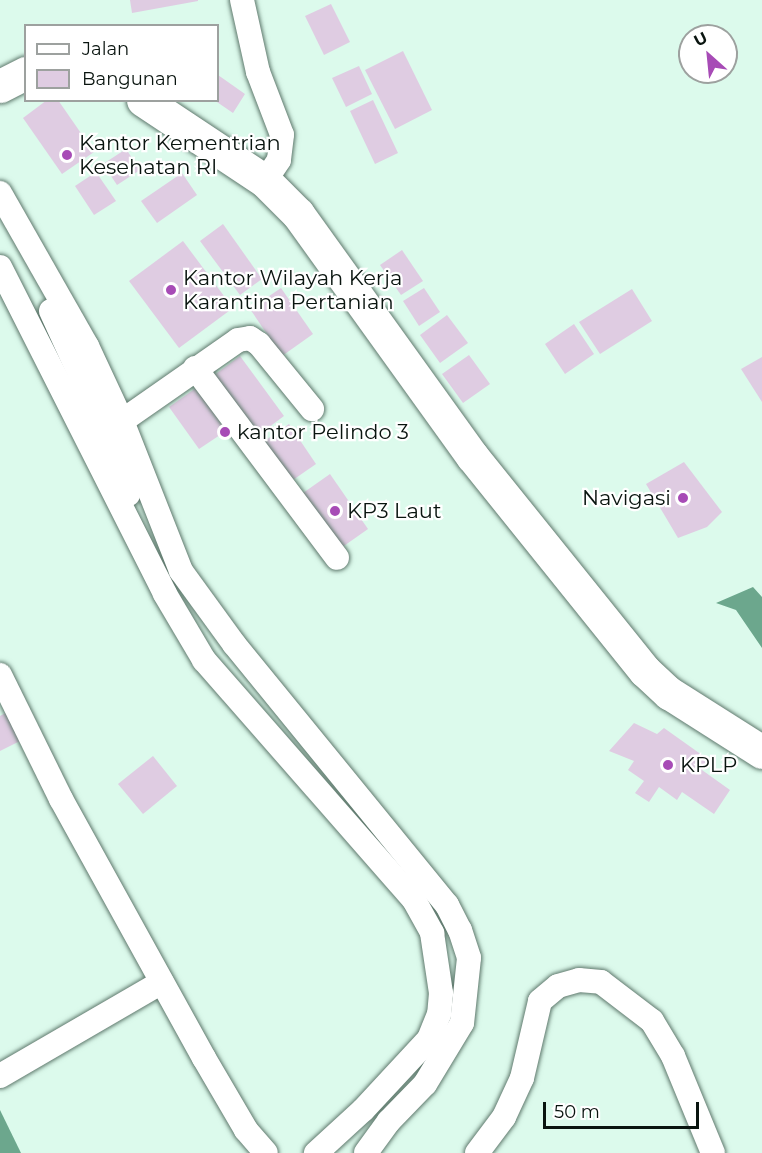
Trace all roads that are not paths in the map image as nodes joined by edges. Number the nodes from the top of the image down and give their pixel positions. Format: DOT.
graph roads {
  1 [pos="242,0"];
  2 [pos="24,74"];
  3 [pos="0,86"];
  4 [pos="146,102"];
  5 [pos="265,181"];
  6 [pos="0,193"];
  7 [pos="0,199"];
  8 [pos="0,267"];
  9 [pos="195,368"];
  10 [pos="312,409"];
  11 [pos="122,421"];
  12 [pos="135,532"];
  13 [pos="338,558"];
  14 [pos="0,675"];
  15 [pos="762,752"];
  16 [pos="162,982"];
  17 [pos="0,1076"];
  18 [pos="266,1153"];
  19 [pos="316,1153"];
  20 [pos="366,1153"];
  21 [pos="477,1153"];
  22 [pos="713,1153"];
  1 -- 5 [label="street"];
  2 -- 3 [label="highway"];
  4 -- 5 [label="highway"];
  5 -- 15 [label="highway"];
  6 -- 11 [label="street"];
  7 -- 12 [label="street"];
  8 -- 12 [label="street"];
  9 -- 10 [label="street"];
  9 -- 11 [label="street"];
  9 -- 13 [label="street"];
  11 -- 20 [label="street"];
  12 -- 19 [label="street"];
  14 -- 16 [label="street"];
  16 -- 17 [label="street"];
  16 -- 18 [label="street"];
  21 -- 22 [label="street"];
}
